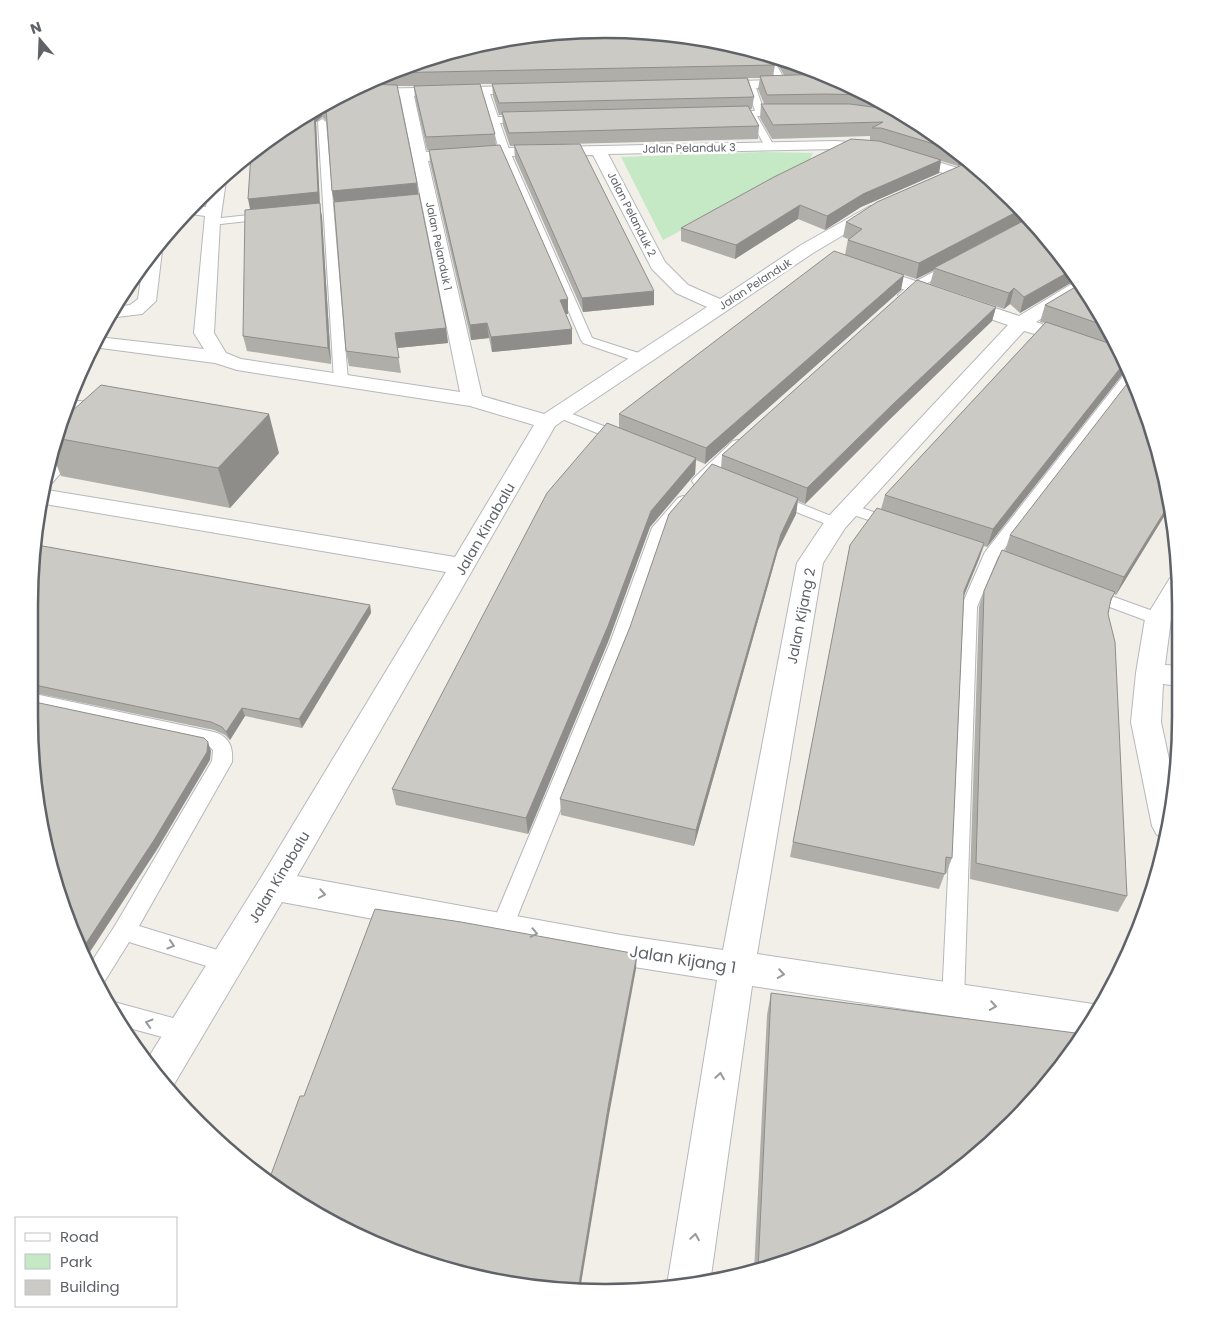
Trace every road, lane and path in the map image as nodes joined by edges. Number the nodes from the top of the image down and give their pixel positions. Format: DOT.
graph roads {
  1 [pos="772,64"];
  2 [pos="809,83"];
  3 [pos="783,84"];
  4 [pos="751,85"];
  5 [pos="702,86"];
  6 [pos="544,90"];
  7 [pos="485,91"];
  8 [pos="406,92"];
  9 [pos="360,94"];
  10 [pos="756,113"];
  11 [pos="797,113"];
  12 [pos="722,114"];
  13 [pos="534,119"];
  14 [pos="495,120"];
  15 [pos="322,122"];
  16 [pos="769,146"];
  17 [pos="598,150"];
  18 [pos="505,152"];
  19 [pos="419,157"];
  20 [pos="967,168"];
  21 [pos="956,172"];
  22 [pos="930,184"];
  23 [pos="216,192"];
  24 [pos="894,200"];
  25 [pos="197,212"];
  26 [pos="280,215"];
  27 [pos="213,217"];
  28 [pos="807,249"];
  29 [pos="825,256"];
  30 [pos="964,259"];
  31 [pos="151,265"];
  32 [pos="852,265"];
  33 [pos="913,287"];
  34 [pos="1076,288"];
  35 [pos="720,306"];
  36 [pos="891,306"];
  37 [pos="120,312"];
  38 [pos="1020,323"];
  39 [pos="1049,333"];
  40 [pos="102,343"];
  41 [pos="218,357"];
  42 [pos="643,359"];
  43 [pos="341,380"];
  44 [pos="1126,382"];
  45 [pos="472,400"];
  46 [pos="74,408"];
  47 [pos="555,418"];
  48 [pos="752,432"];
  49 [pos="635,443"];
  50 [pos="55,466"];
  51 [pos="703,470"];
  52 [pos="726,479"];
  53 [pos="762,494"];
  54 [pos="47,497"];
  55 [pos="843,516"];
  56 [pos="907,528"];
  57 [pos="973,550"];
  58 [pos="992,556"];
  59 [pos="1010,563"];
  60 [pos="463,568"];
  61 [pos="1075,587"];
  62 [pos="1172,596"];
  63 [pos="1158,619"];
  64 [pos="1150,673"];
  65 [pos="1172,675"];
  66 [pos="38,702"];
  67 [pos="1168,792"];
  68 [pos="274,886"];
  69 [pos="502,927"];
  70 [pos="124,930"];
  71 [pos="226,962"];
  72 [pos="737,967"];
  73 [pos="98,972"];
  74 [pos="953,1000"];
  75 [pos="123,1015"];
  76 [pos="1085,1020"];
  77 [pos="184,1032"];
  78 [pos="162,1070"];
  79 [pos="689,1278"];
  1 -- 3 [label="lane"];
  2 -- 3 [label="street"];
  3 -- 4 [label="street"];
  4 -- 5 [label="street"];
  4 -- 10 [label="lane"];
  6 -- 7 [label="street"];
  7 -- 8 [label="street"];
  7 -- 14 [label="lane"];
  8 -- 9 [label="street"];
  8 -- 19 [label="street, Jalan Pelanduk 1"];
  10 -- 11 [label="lane"];
  10 -- 12 [label="lane"];
  10 -- 16 [label="lane"];
  13 -- 14 [label="lane"];
  14 -- 18 [label="lane"];
  15 -- 43 [label="lane"];
  16 -- 17 [label="street, Jalan Pelanduk 3"];
  16 -- 21 [label="street, Jalan Pelanduk 3"];
  17 -- 18 [label="street, Jalan Pelanduk 3"];
  17 -- 35 [label="street, Jalan Pelanduk 2"];
  18 -- 19 [label="street, Jalan Pelanduk 3"];
  18 -- 42 [label="lane"];
  19 -- 45 [label="street, Jalan Pelanduk 1"];
  20 -- 21 [label="street"];
  21 -- 22 [label="street"];
  23 -- 27 [label="street"];
  24 -- 28 [label="street, Jalan Pelanduk"];
  25 -- 27 [label="street"];
  26 -- 27 [label="lane"];
  27 -- 41 [label="street"];
  28 -- 29 [label="street"];
  28 -- 35 [label="street, Jalan Pelanduk"];
  30 -- 33 [label="lane"];
  31 -- 37 [label="street"];
  32 -- 33 [label="street"];
  33 -- 36 [label="lane"];
  33 -- 38 [label="street"];
  34 -- 38 [label="street, Jalan Kijang 2"];
  35 -- 42 [label="street, Jalan Pelanduk"];
  38 -- 39 [label="street"];
  38 -- 55 [label="street, Jalan Kijang 2"];
  40 -- 41 [label="street"];
  41 -- 43 [label="street"];
  42 -- 47 [label="street, Jalan Pelanduk"];
  43 -- 45 [label="street"];
  44 -- 58 [label="lane"];
  45 -- 47 [label="street"];
  46 -- 50 [label="street"];
  47 -- 49 [label="lane"];
  47 -- 60 [label="street, Jalan Kinabalu"];
  48 -- 51 [label="lane"];
  51 -- 52 [label="lane"];
  51 -- 69 [label="lane"];
  53 -- 55 [label="lane"];
  54 -- 60 [label="street"];
  55 -- 56 [label="lane"];
  55 -- 72 [label="street, Jalan Kijang 2"];
  57 -- 58 [label="lane"];
  58 -- 59 [label="lane"];
  58 -- 74 [label="lane"];
  60 -- 68 [label="street, Jalan Kinabalu"];
  61 -- 63 [label="lane"];
  62 -- 63 [label="street"];
  63 -- 64 [label="street"];
  64 -- 65 [label="street"];
  64 -- 67 [label="street"];
  66 -- 70 [label="lane"];
  68 -- 69 [label="street, Jalan Kijang 1, one-way"];
  68 -- 71 [label="street, Jalan Kinabalu"];
  69 -- 72 [label="street, Jalan Kijang 1, one-way"];
  70 -- 71 [label="lane, one-way"];
  70 -- 73 [label="lane"];
  71 -- 77 [label="street, Jalan Kinabalu"];
  72 -- 74 [label="street, Jalan Kijang 1, one-way"];
  79 -- 72 [label="street, Jalan Kijang 2, one-way"];
  74 -- 76 [label="street, Jalan Kijang 1, one-way"];
  77 -- 75 [label="lane, one-way"];
  77 -- 78 [label="street, Jalan Kinabalu"];
}
